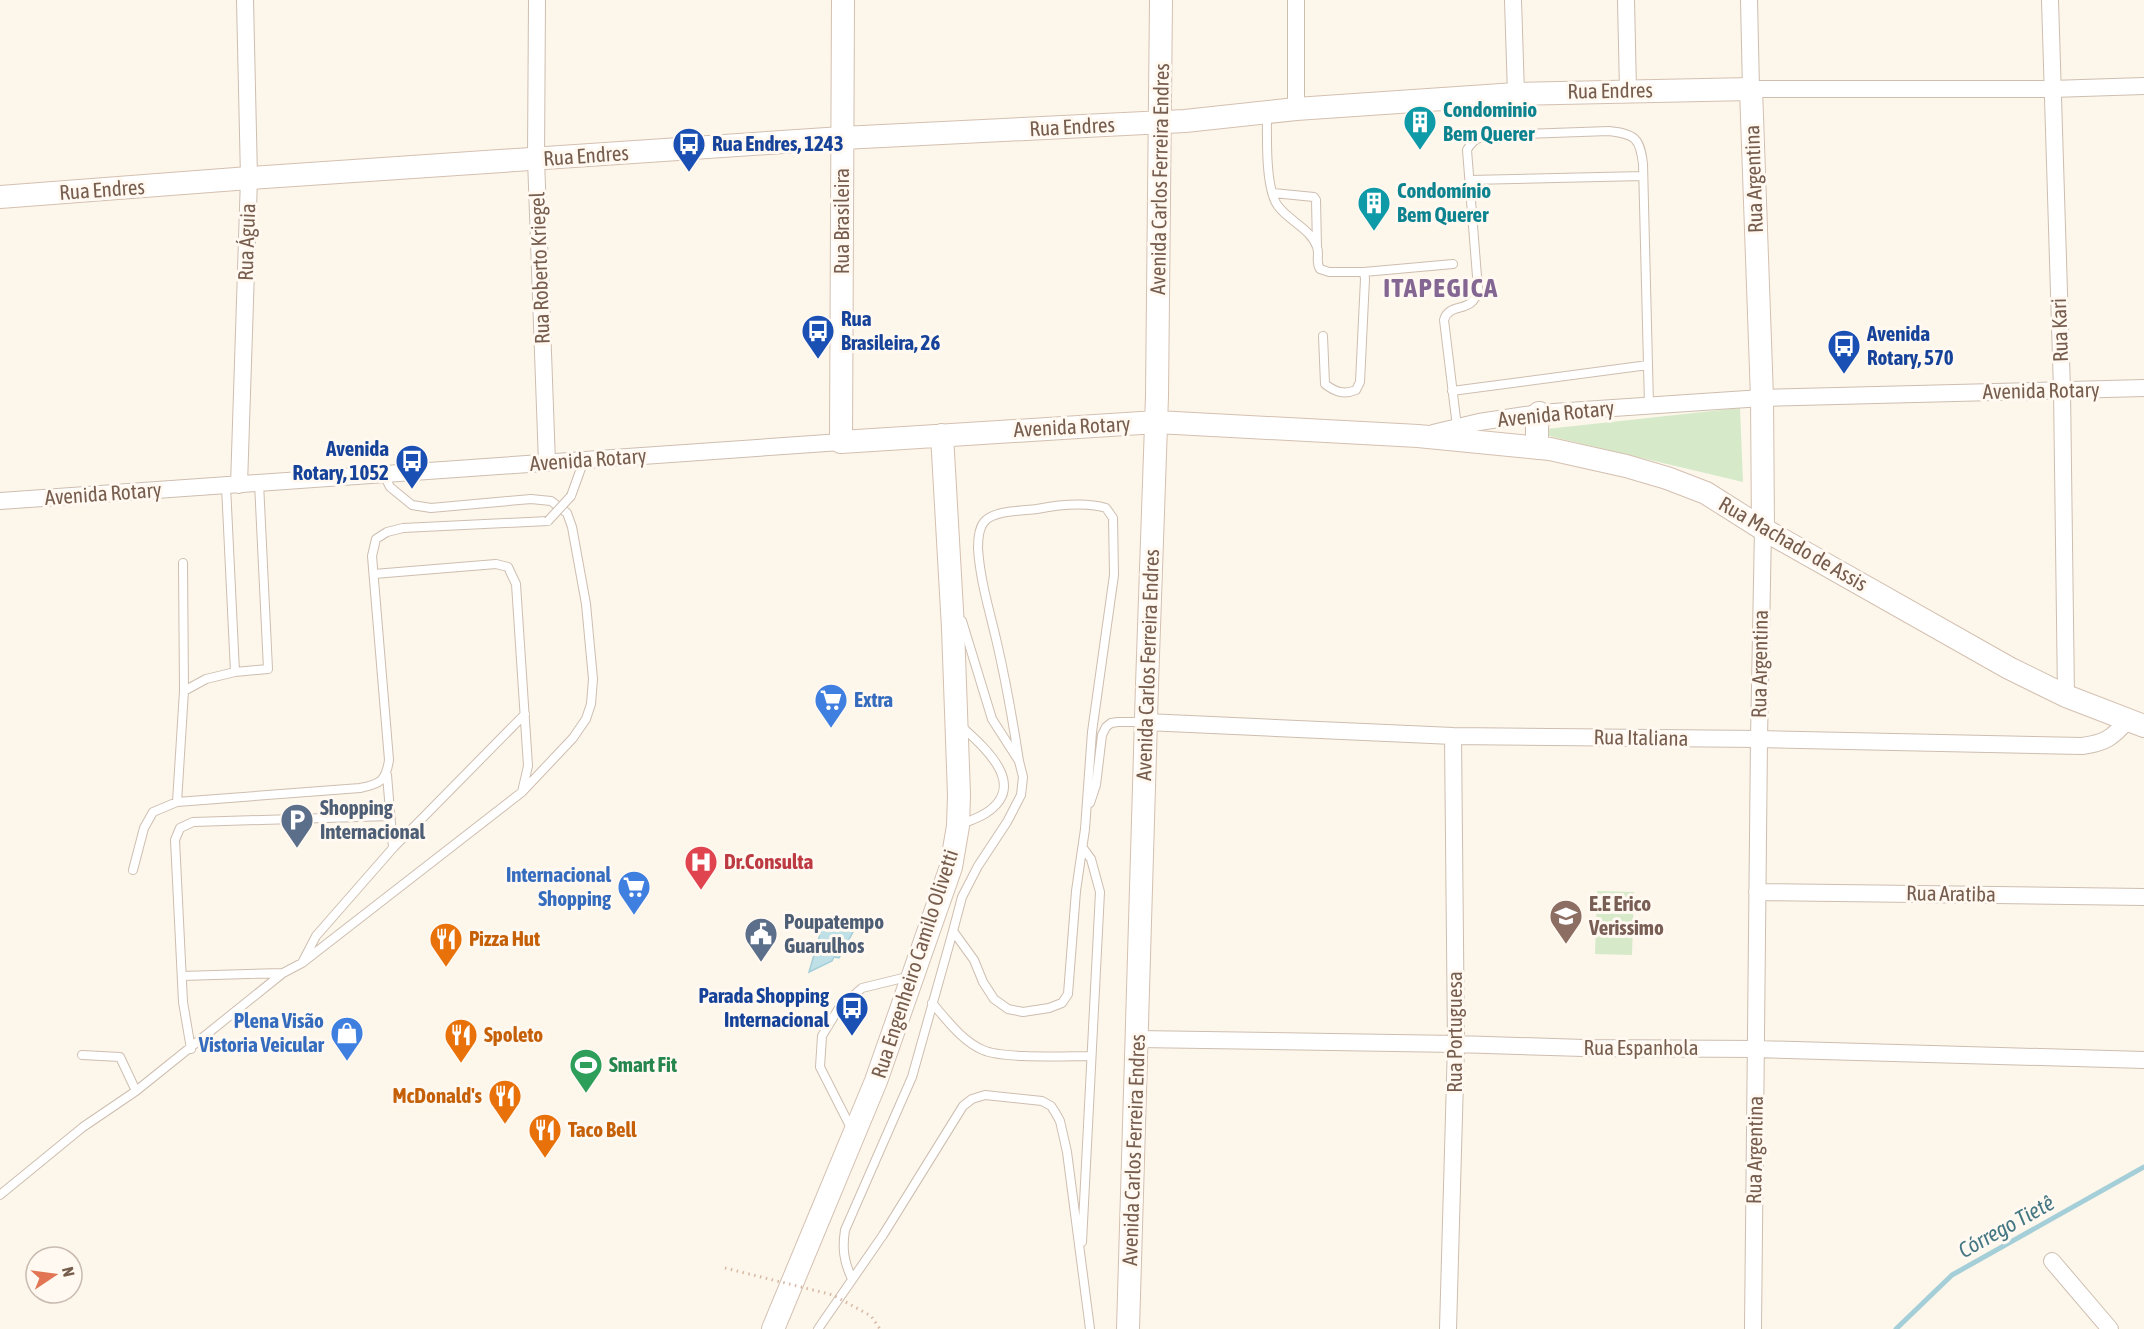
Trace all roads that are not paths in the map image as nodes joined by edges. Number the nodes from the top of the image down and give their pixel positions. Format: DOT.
graph roads {
  1 [pos="245,0"];
  2 [pos="537,0"];
  3 [pos="843,0"];
  4 [pos="1161,0"];
  5 [pos="1296,0"];
  6 [pos="1513,0"];
  7 [pos="1626,0"];
  8 [pos="1749,0"];
  9 [pos="2050,0"];
  10 [pos="2144,86"];
  11 [pos="2052,88"];
  12 [pos="1751,89"];
  13 [pos="1628,90"];
  14 [pos="1516,94"];
  15 [pos="1296,109"];
  16 [pos="1267,112"];
  17 [pos="1161,122"];
  18 [pos="842,138"];
  19 [pos="536,159"];
  20 [pos="1643,176"];
  21 [pos="249,178"];
  22 [pos="1470,180"];
  23 [pos="1273,193"];
  24 [pos="0,197"];
  25 [pos="1317,247"];
  26 [pos="1453,264"];
  27 [pos="1364,272"];
  28 [pos="1323,336"];
  29 [pos="1648,365"];
  30 [pos="2144,388"];
  31 [pos="2062,390"];
  32 [pos="1452,391"];
  33 [pos="1762,398"];
  34 [pos="1650,405"];
  35 [pos="1539,413"];
  36 [pos="1157,422"];
  37 [pos="1457,427"];
  38 [pos="942,435"];
  39 [pos="1418,436"];
  40 [pos="842,442"];
  41 [pos="1537,448"];
  42 [pos="584,460"];
  43 [pos="547,463"];
  44 [pos="384,475"];
  45 [pos="259,483"];
  46 [pos="232,485"];
  47 [pos="0,501"];
  48 [pos="1763,529"];
  49 [pos="183,563"];
  50 [pos="374,574"];
  51 [pos="950,580"];
  52 [pos="236,672"];
  53 [pos="183,691"];
  54 [pos="2066,696"];
  55 [pos="525,714"];
  56 [pos="957,722"];
  57 [pos="1146,722"];
  58 [pos="2135,724"];
  59 [pos="1453,736"];
  60 [pos="1759,739"];
  61 [pos="1019,761"];
  62 [pos="387,775"];
  63 [pos="522,792"];
  64 [pos="177,802"];
  65 [pos="1087,811"];
  66 [pos="390,816"];
  67 [pos="958,826"];
  68 [pos="393,848"];
  69 [pos="1083,848"];
  70 [pos="133,870"];
  71 [pos="1757,892"];
  72 [pos="2144,897"];
  73 [pos="953,931"];
  74 [pos="302,963"];
  75 [pos="284,973"];
  76 [pos="182,976"];
  77 [pos="914,976"];
  78 [pos="932,1003"];
  79 [pos="1137,1039"];
  80 [pos="1456,1044"];
  81 [pos="191,1049"];
  82 [pos="1756,1049"];
  83 [pos="82,1055"];
  84 [pos="1090,1056"];
  85 [pos="2144,1060"];
  86 [pos="136,1091"];
  87 [pos="854,1135"];
  88 [pos="0,1195"];
  89 [pos="2052,1261"];
  90 [pos="1081,1262"];
  91 [pos="852,1280"];
  92 [pos="773,1329"];
  93 [pos="818,1329"];
  94 [pos="1090,1329"];
  95 [pos="1128,1329"];
  96 [pos="1448,1329"];
  97 [pos="1753,1329"];
  98 [pos="2110,1329"];
  1 -- 21 [label="street, Rua Águia"];
  2 -- 19 [label="street, Rua Roberto Kriegel"];
  3 -- 18 [label="street, Rua Brasileira"];
  4 -- 17 [label="street, Avenida Carlos Ferreira Endres"];
  5 -- 15 [label="street"];
  6 -- 14 [label="street"];
  7 -- 13 [label="street"];
  8 -- 12 [label="street, Rua Argentina"];
  9 -- 11 [label="street, Rua Kari"];
  10 -- 11 [label="street, Rua Endres"];
  11 -- 12 [label="street, Rua Endres"];
  11 -- 31 [label="street, Rua Kari"];
  12 -- 13 [label="street, Rua Endres"];
  12 -- 33 [label="street, Rua Argentina"];
  13 -- 14 [label="street, Rua Endres"];
  14 -- 15 [label="street, Rua Endres"];
  15 -- 16 [label="street, Rua Endres"];
  16 -- 17 [label="street, Rua Endres"];
  16 -- 23 [label="lane"];
  17 -- 18 [label="street, Rua Endres"];
  17 -- 36 [label="street, Avenida Carlos Ferreira Endres"];
  18 -- 19 [label="street, Rua Endres"];
  18 -- 40 [label="street, Rua Brasileira"];
  19 -- 21 [label="street, Rua Endres"];
  19 -- 43 [label="street, Rua Roberto Kriegel"];
  20 -- 22 [label="lane"];
  20 -- 22 [label="lane"];
  20 -- 29 [label="lane"];
  21 -- 24 [label="street, Rua Endres"];
  21 -- 46 [label="street, Rua Águia"];
  22 -- 32 [label="lane"];
  23 -- 25 [label="lane"];
  23 -- 25 [label="lane"];
  25 -- 27 [label="lane"];
  26 -- 27 [label="lane"];
  27 -- 28 [label="lane"];
  29 -- 32 [label="lane"];
  29 -- 34 [label="lane"];
  30 -- 31 [label="street, Avenida Rotary"];
  31 -- 33 [label="street, Avenida Rotary"];
  31 -- 54 [label="street, Rua Kari"];
  32 -- 37 [label="lane"];
  33 -- 34 [label="street, Avenida Rotary"];
  33 -- 48 [label="street, Rua Argentina"];
  34 -- 35 [label="street, Avenida Rotary"];
  35 -- 37 [label="street, Avenida Rotary"];
  35 -- 41 [label="street"];
  36 -- 38 [label="street, Avenida Rotary"];
  36 -- 39 [label="street, Avenida Rotary"];
  36 -- 57 [label="street, Avenida Carlos Ferreira Endres"];
  37 -- 39 [label="street, Avenida Rotary"];
  38 -- 40 [label="street, Avenida Rotary"];
  38 -- 51 [label="street, Rua Engenheiro Camilo Olivetti"];
  39 -- 41 [label="street, Rua Machado de Assis"];
  40 -- 42 [label="street, Avenida Rotary"];
  41 -- 48 [label="street, Rua Machado de Assis"];
  42 -- 43 [label="street, Avenida Rotary"];
  42 -- 50 [label="lane, bridge"];
  43 -- 44 [label="street, Avenida Rotary"];
  44 -- 45 [label="street, Avenida Rotary"];
  44 -- 63 [label="lane"];
  45 -- 46 [label="street, Avenida Rotary"];
  45 -- 52 [label="lane"];
  46 -- 47 [label="street, Avenida Rotary"];
  46 -- 52 [label="lane"];
  48 -- 54 [label="street, Rua Machado de Assis"];
  48 -- 60 [label="street, Rua Argentina"];
  49 -- 53 [label="lane"];
  50 -- 55 [label="lane"];
  50 -- 62 [label="lane"];
  51 -- 56 [label="street, Rua Engenheiro Camilo Olivetti"];
  51 -- 61 [label="lane"];
  52 -- 53 [label="lane"];
  53 -- 64 [label="lane"];
  54 -- 58 [label="street, Rua Machado de Assis"];
  55 -- 63 [label="lane"];
  55 -- 68 [label="lane"];
  56 -- 67 [label="street, Rua Engenheiro Camilo Olivetti"];
  56 -- 67 [label="lane"];
  57 -- 59 [label="street, Rua Italiana"];
  57 -- 65 [label="lane"];
  57 -- 79 [label="street, Avenida Carlos Ferreira Endres"];
  58 -- 60 [label="street, Rua Italiana"];
  59 -- 60 [label="street, Rua Italiana"];
  59 -- 80 [label="street, Rua Portuguesa"];
  60 -- 71 [label="street, Rua Argentina"];
  61 -- 65 [label="lane"];
  61 -- 73 [label="lane"];
  62 -- 64 [label="lane"];
  62 -- 66 [label="lane"];
  63 -- 74 [label="lane"];
  64 -- 70 [label="lane"];
  65 -- 69 [label="lane"];
  66 -- 68 [label="lane"];
  66 -- 76 [label="lane"];
  67 -- 77 [label="street, Rua Engenheiro Camilo Olivetti"];
  68 -- 74 [label="lane"];
  69 -- 73 [label="lane"];
  69 -- 84 [label="lane"];
  71 -- 72 [label="street, Rua Aratiba"];
  71 -- 82 [label="street, Rua Argentina"];
  73 -- 78 [label="lane"];
  74 -- 75 [label="lane"];
  75 -- 76 [label="lane"];
  75 -- 81 [label="lane"];
  76 -- 81 [label="lane"];
  77 -- 87 [label="street, Rua Engenheiro Camilo Olivetti"];
  77 -- 87 [label="lane"];
  78 -- 84 [label="lane"];
  78 -- 91 [label="lane"];
  79 -- 80 [label="street, Rua Espanhola"];
  79 -- 95 [label="street, Avenida Carlos Ferreira Endres"];
  80 -- 82 [label="street, Rua Espanhola"];
  80 -- 96 [label="street, Rua Portuguesa"];
  81 -- 86 [label="lane"];
  82 -- 85 [label="street, Rua Espanhola"];
  82 -- 97 [label="street, Rua Argentina"];
  83 -- 86 [label="lane"];
  84 -- 90 [label="lane"];
  86 -- 88 [label="lane"];
  87 -- 92 [label="street, Rua Engenheiro Camilo Olivetti"];
  89 -- 98 [label="street"];
  90 -- 91 [label="lane"];
  90 -- 94 [label="lane"];
  91 -- 93 [label="lane"];
}
